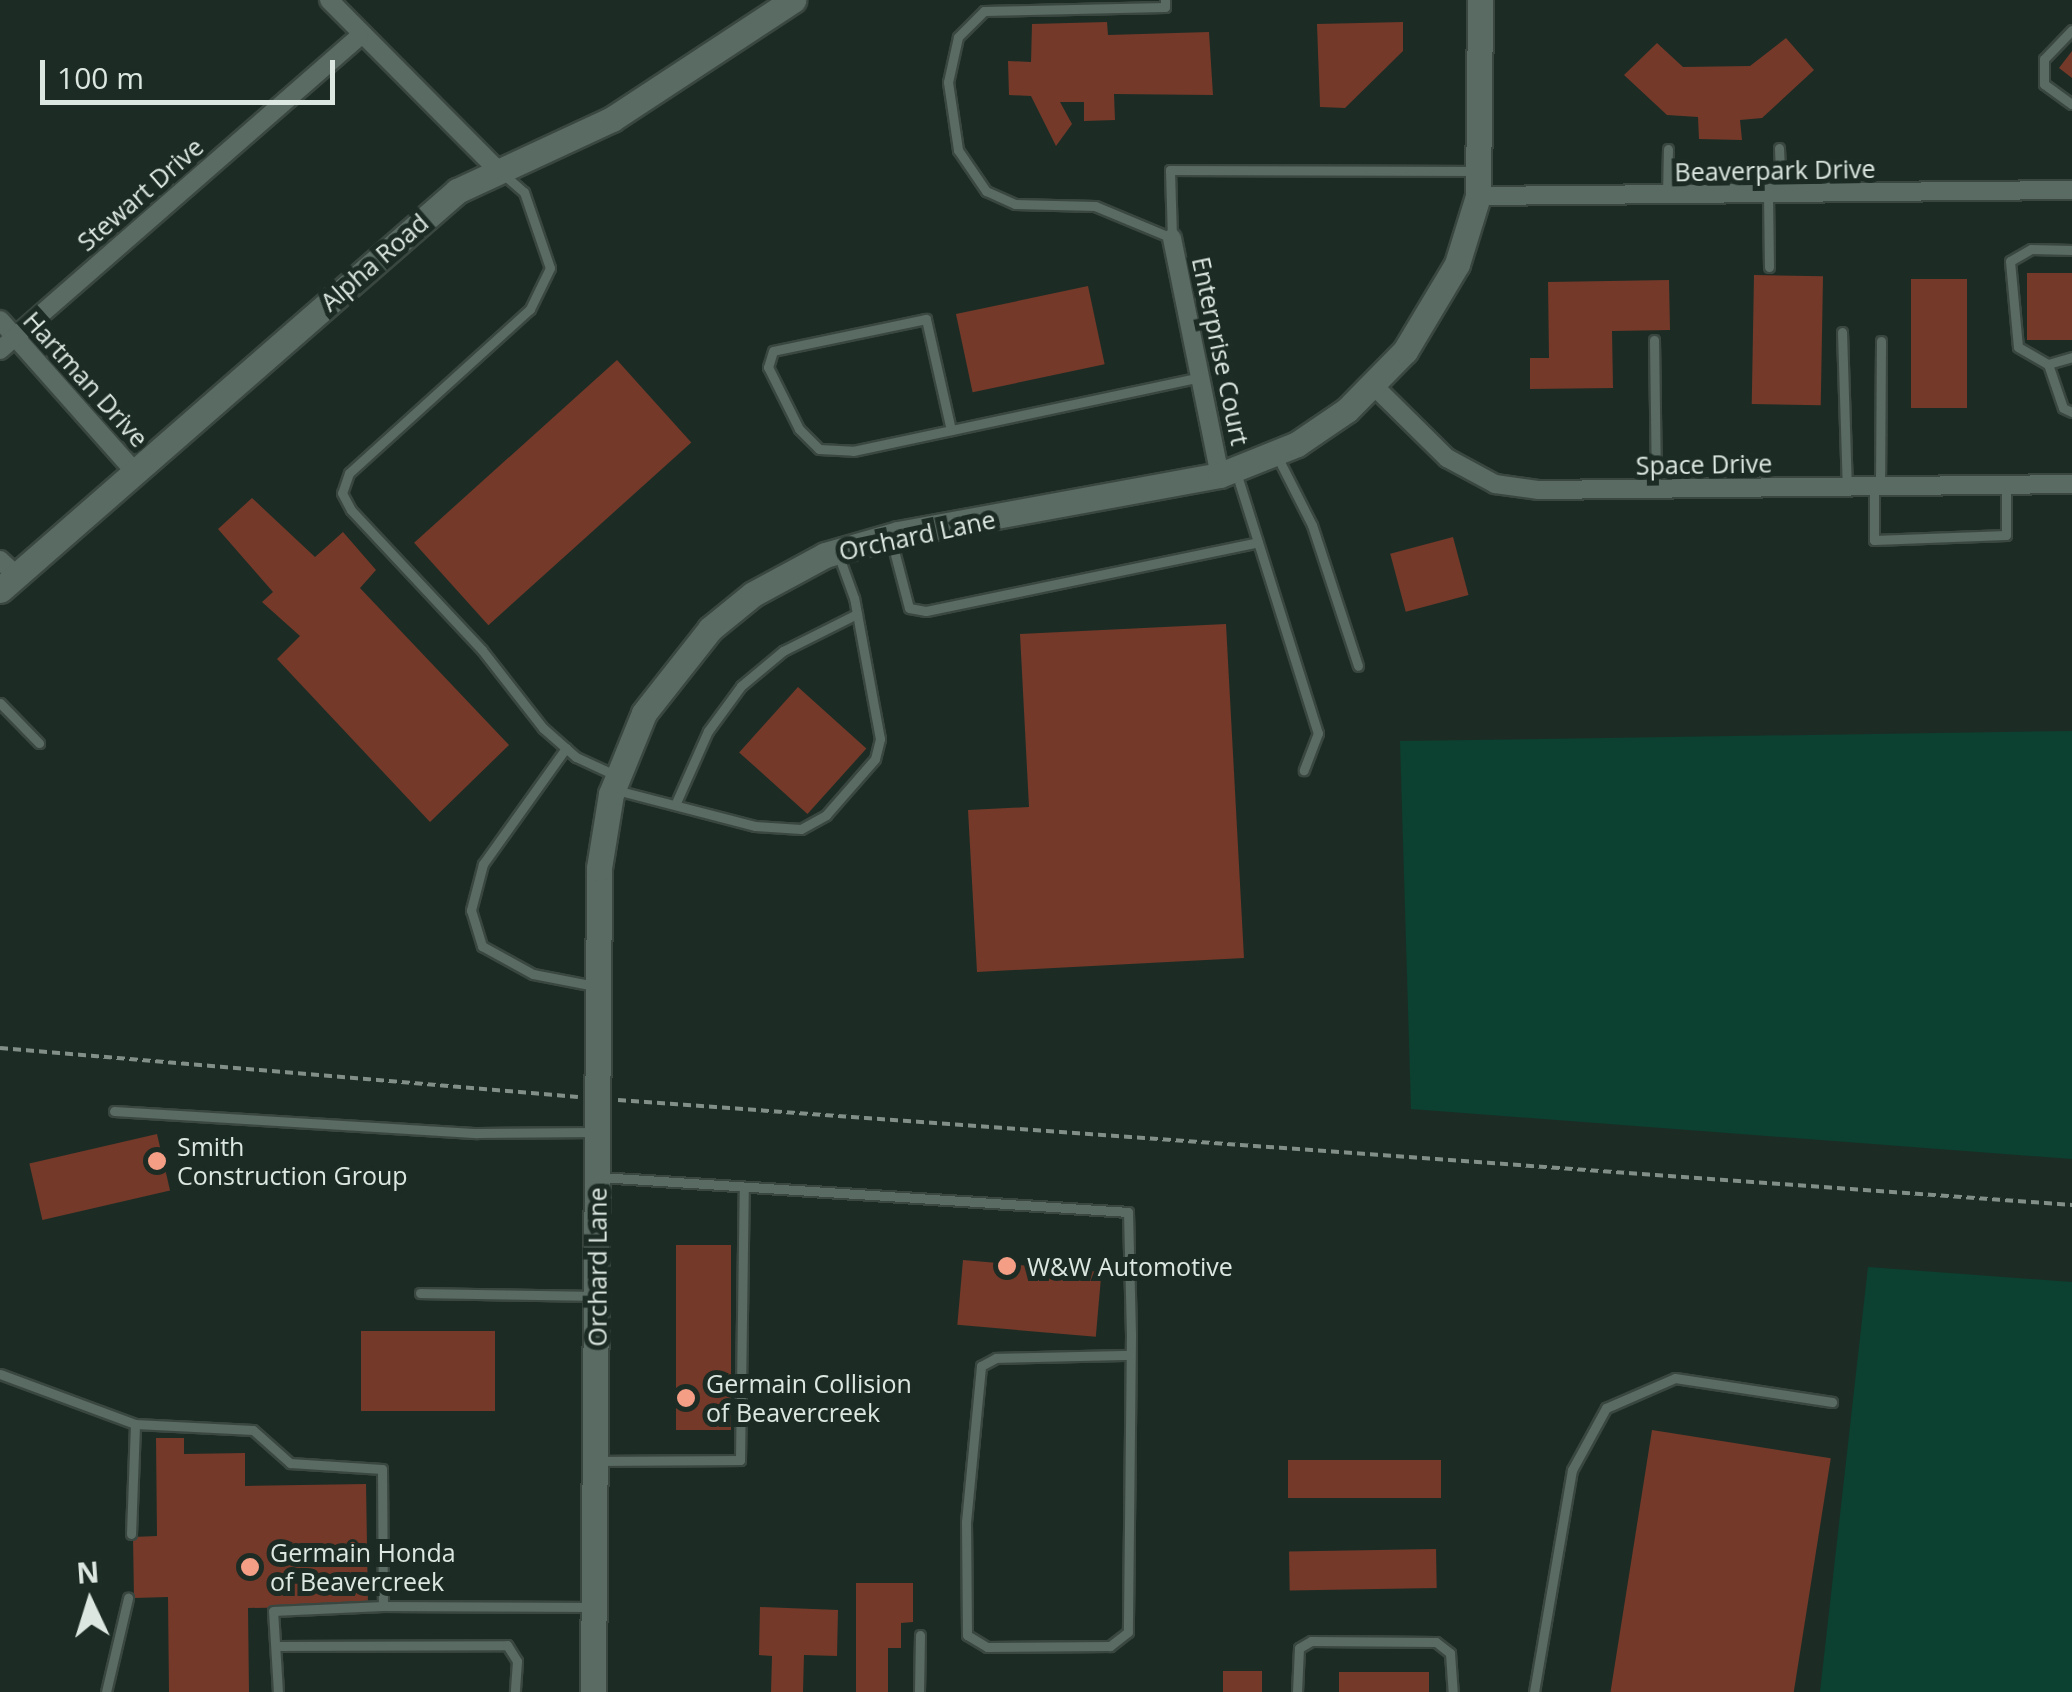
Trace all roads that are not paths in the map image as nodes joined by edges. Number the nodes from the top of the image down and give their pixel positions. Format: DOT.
graph roads {
  1 [pos="328,0"];
  2 [pos="792,0"];
  3 [pos="1165,0"];
  4 [pos="1480,0"];
  5 [pos="2072,30"];
  6 [pos="359,36"];
  7 [pos="2072,104"];
  8 [pos="1780,148"];
  9 [pos="1668,149"];
  10 [pos="496,168"];
  11 [pos="1480,183"];
  12 [pos="2072,190"];
  13 [pos="1667,196"];
  14 [pos="1774,196"];
  15 [pos="1172,238"];
  16 [pos="2072,250"];
  17 [pos="1769,267"];
  18 [pos="0,320"];
  19 [pos="1842,332"];
  20 [pos="14,336"];
  21 [pos="1654,340"];
  22 [pos="1881,341"];
  23 [pos="0,350"];
  24 [pos="2072,357"];
  25 [pos="2048,364"];
  26 [pos="1202,376"];
  27 [pos="1374,386"];
  28 [pos="2072,412"];
  29 [pos="951,430"];
  30 [pos="1276,454"];
  31 [pos="134,471"];
  32 [pos="1227,472"];
  33 [pos="2072,484"];
  34 [pos="2006,486"];
  35 [pos="1846,487"];
  36 [pos="1877,487"];
  37 [pos="1656,489"];
  38 [pos="891,536"];
  39 [pos="1258,542"];
  40 [pos="838,552"];
  41 [pos="5,575"];
  42 [pos="857,614"];
  43 [pos="1358,666"];
  44 [pos="0,704"];
  45 [pos="39,744"];
  46 [pos="566,748"];
  47 [pos="1304,770"];
  48 [pos="615,782"];
  49 [pos="676,806"];
  50 [pos="598,986"];
  51 [pos="114,1110"];
  52 [pos="598,1132"];
  53 [pos="598,1177"];
  54 [pos="744,1187"];
  55 [pos="420,1293"];
  56 [pos="597,1296"];
  57 [pos="1130,1355"];
  58 [pos="0,1374"];
  59 [pos="1832,1402"];
  60 [pos="136,1424"];
  61 [pos="596,1460"];
  62 [pos="131,1534"];
  63 [pos="128,1598"];
  64 [pos="384,1606"];
  65 [pos="594,1607"];
  66 [pos="920,1635"];
  67 [pos="276,1646"];
  68 [pos="106,1692"];
  69 [pos="278,1692"];
  70 [pos="514,1692"];
  71 [pos="593,1692"];
  72 [pos="919,1692"];
  73 [pos="1297,1692"];
  74 [pos="1453,1692"];
  75 [pos="1534,1692"];
  1 -- 6 [label="street"];
  2 -- 10 [label="main road, Alpha Road"];
  3 -- 15 [label="lane"];
  4 -- 11 [label="main road, Orchard Lane"];
  5 -- 7 [label="lane"];
  6 -- 10 [label="street"];
  6 -- 20 [label="street, Stewart Drive"];
  8 -- 14 [label="lane"];
  9 -- 13 [label="lane"];
  10 -- 31 [label="main road, Alpha Road"];
  10 -- 46 [label="lane"];
  11 -- 13 [label="street, Beaverpark Drive"];
  11 -- 15 [label="lane"];
  11 -- 27 [label="main road, Orchard Lane"];
  12 -- 14 [label="street, Beaverpark Drive"];
  13 -- 14 [label="street, Beaverpark Drive"];
  14 -- 17 [label="lane"];
  15 -- 26 [label="street, Enterprise Court"];
  16 -- 25 [label="lane"];
  18 -- 20 [label="street, Hartman Drive"];
  19 -- 35 [label="lane"];
  20 -- 23 [label="street, Stewart Drive"];
  20 -- 31 [label="street, Hartman Drive"];
  21 -- 37 [label="lane"];
  22 -- 36 [label="lane"];
  24 -- 25 [label="lane"];
  25 -- 28 [label="lane"];
  26 -- 29 [label="lane"];
  26 -- 32 [label="street, Enterprise Court"];
  27 -- 30 [label="main road, Orchard Lane"];
  27 -- 37 [label="street, Space Drive"];
  29 -- 29 [label="lane"];
  30 -- 32 [label="main road, Orchard Lane"];
  30 -- 43 [label="lane"];
  31 -- 41 [label="main road, Alpha Road"];
  32 -- 38 [label="main road, Orchard Lane"];
  32 -- 39 [label="lane"];
  33 -- 34 [label="street, Space Drive"];
  34 -- 36 [label="street, Space Drive"];
  34 -- 36 [label="lane"];
  35 -- 36 [label="street, Space Drive"];
  35 -- 37 [label="street, Space Drive"];
  38 -- 39 [label="lane"];
  38 -- 40 [label="main road, Orchard Lane"];
  39 -- 47 [label="lane"];
  40 -- 42 [label="lane"];
  40 -- 48 [label="main road, Orchard Lane"];
  42 -- 49 [label="lane"];
  42 -- 49 [label="lane"];
  44 -- 45 [label="lane"];
  46 -- 48 [label="lane"];
  46 -- 50 [label="lane"];
  48 -- 49 [label="lane"];
  48 -- 50 [label="main road, Orchard Lane"];
  50 -- 52 [label="main road, Orchard Lane"];
  51 -- 52 [label="lane"];
  52 -- 53 [label="main road, Orchard Lane"];
  53 -- 54 [label="lane"];
  53 -- 56 [label="main road, Orchard Lane"];
  54 -- 57 [label="lane"];
  54 -- 61 [label="lane"];
  55 -- 56 [label="lane"];
  56 -- 61 [label="main road, Orchard Lane"];
  57 -- 57 [label="lane"];
  58 -- 60 [label="lane"];
  59 -- 75 [label="lane"];
  60 -- 62 [label="lane"];
  60 -- 64 [label="lane"];
  61 -- 65 [label="main road, Orchard Lane"];
  63 -- 68 [label="lane"];
  64 -- 65 [label="lane"];
  64 -- 67 [label="lane"];
  65 -- 71 [label="main road, Orchard Lane"];
  66 -- 72 [label="lane"];
  67 -- 69 [label="lane"];
  67 -- 70 [label="lane"];
  73 -- 74 [label="lane"];
}
